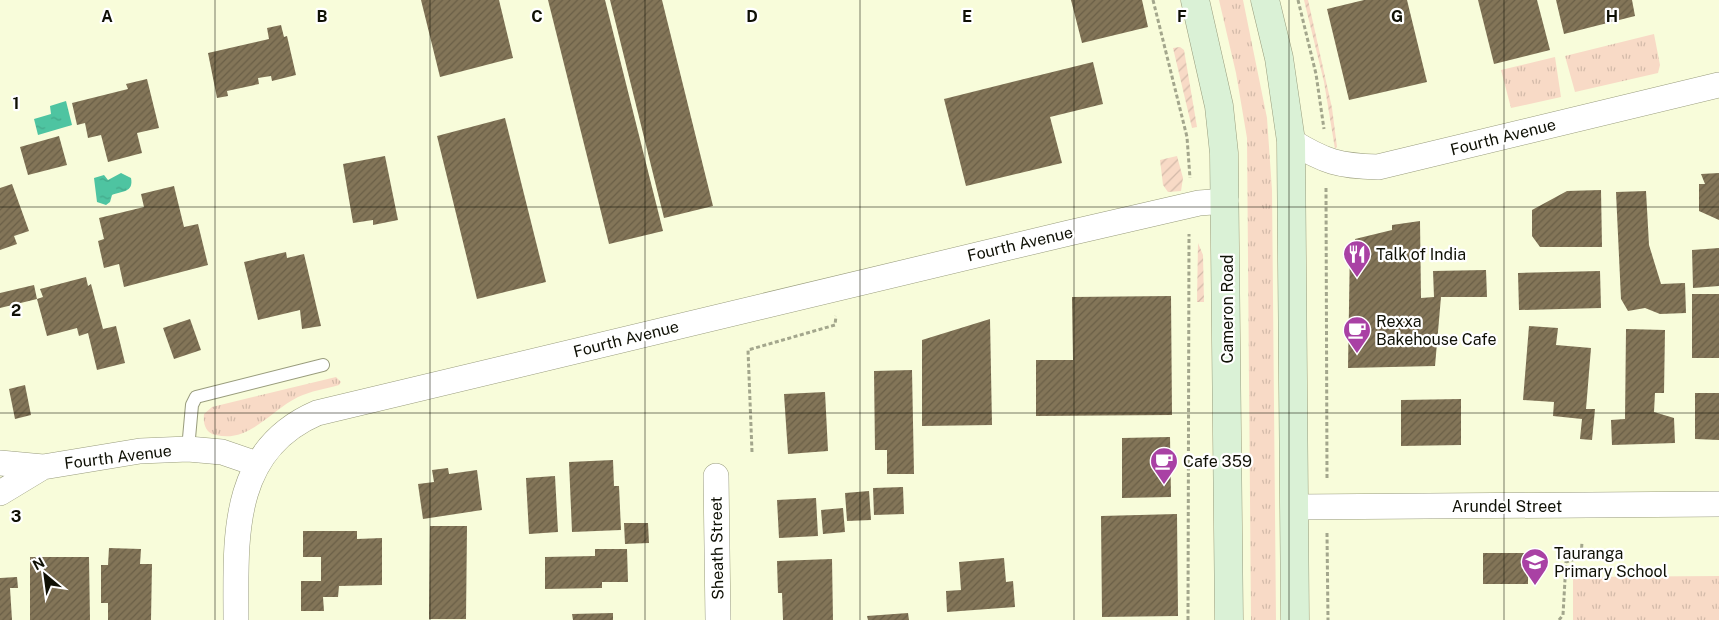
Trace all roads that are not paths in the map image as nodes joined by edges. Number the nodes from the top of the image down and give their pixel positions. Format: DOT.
graph roads {
  1 [pos="1195,0"];
  2 [pos="1265,0"];
  3 [pos="1719,85"];
  4 [pos="1291,141"];
  5 [pos="1226,201"];
  6 [pos="323,365"];
  7 [pos="188,449"];
  8 [pos="0,463"];
  9 [pos="257,464"];
  10 [pos="43,468"];
  11 [pos="716,476"];
  12 [pos="0,493"];
  13 [pos="1719,504"];
  14 [pos="1295,507"];
  15 [pos="236,620"];
  16 [pos="718,620"];
  17 [pos="1229,620"];
  18 [pos="1295,620"];
  1 -- 5 [label="main road, Cameron Road"];
  2 -- 4 [label="main road"];
  3 -- 4 [label="street, Fourth Avenue"];
  4 -- 14 [label="main road"];
  5 -- 9 [label="street, Fourth Avenue"];
  5 -- 17 [label="main road, Cameron Road"];
  6 -- 7 [label="lane"];
  7 -- 9 [label="street, Fourth Avenue"];
  7 -- 10 [label="street, Fourth Avenue"];
  8 -- 10 [label="street, Fourth Avenue"];
  9 -- 15 [label="street"];
  10 -- 12 [label="street, Fourth Avenue"];
  11 -- 16 [label="street, Sheath Street"];
  13 -- 14 [label="street, Arundel Street"];
  14 -- 18 [label="main road"];
}
